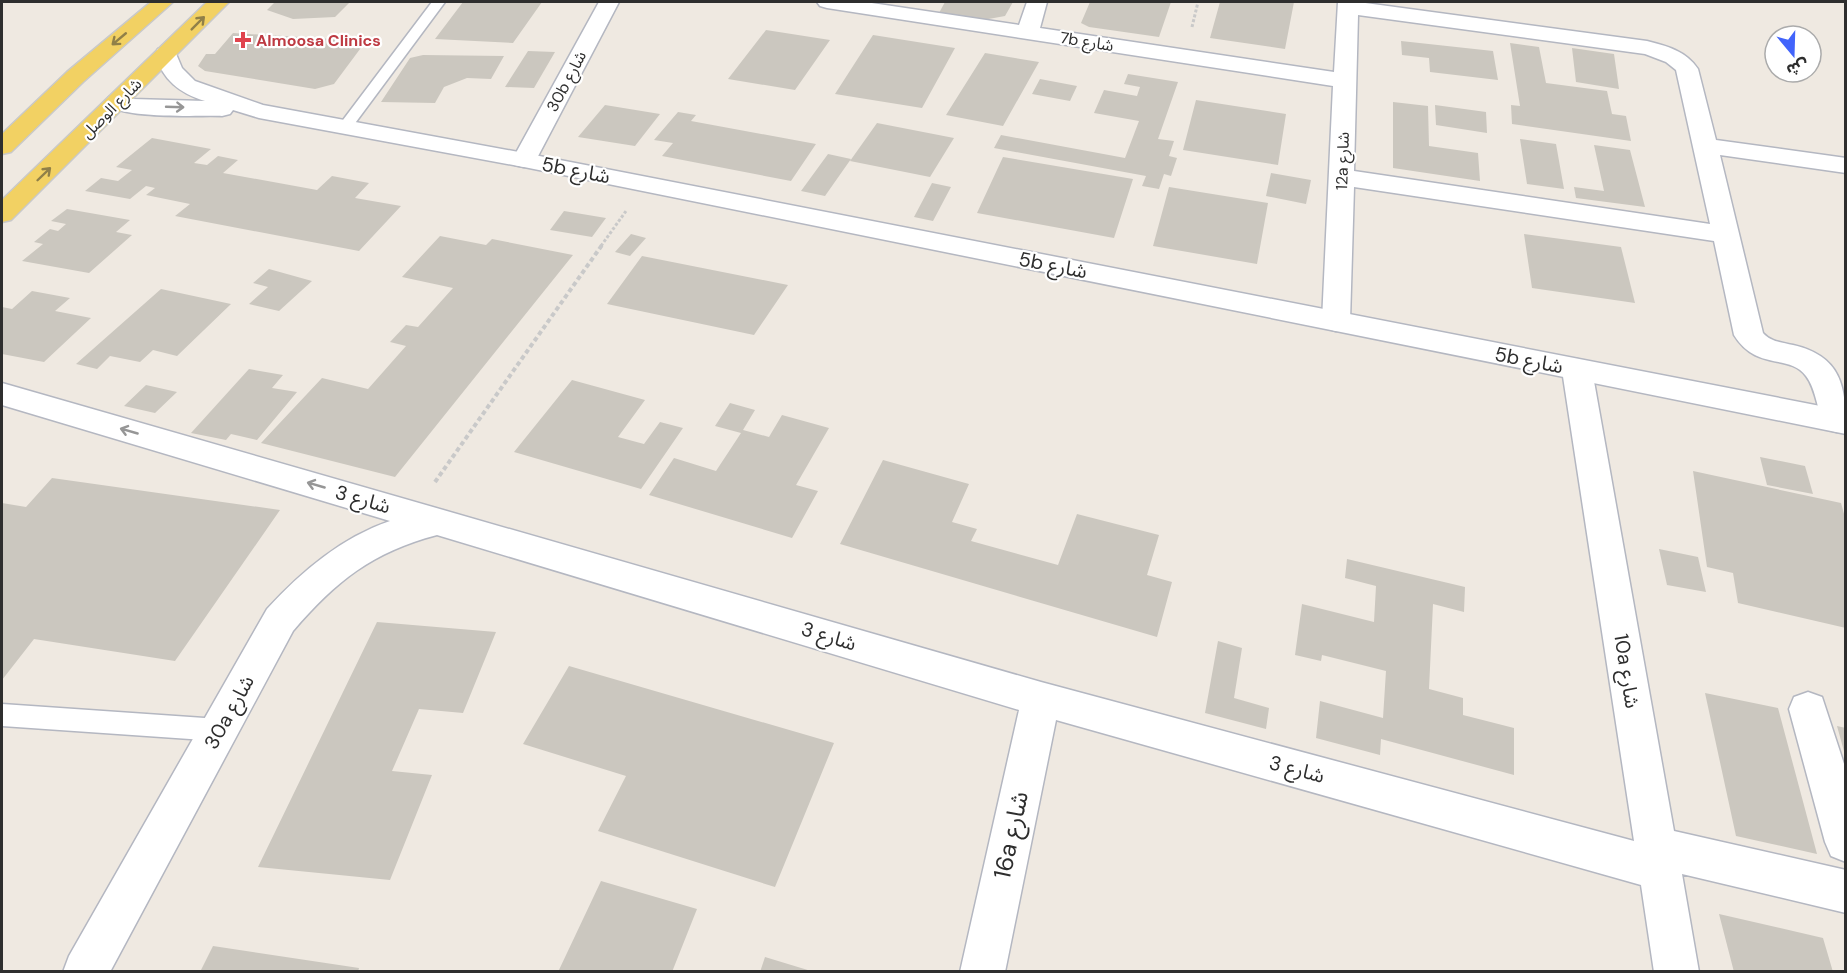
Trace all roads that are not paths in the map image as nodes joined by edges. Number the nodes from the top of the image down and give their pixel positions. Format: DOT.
graph roads {
  1 [pos="163,2"];
  2 [pos="172,2"];
  3 [pos="219,2"];
  4 [pos="438,2"];
  5 [pos="609,2"];
  6 [pos="827,2"];
  7 [pos="833,2"];
  8 [pos="1037,2"];
  9 [pos="1348,4"];
  10 [pos="1028,32"];
  11 [pos="166,54"];
  12 [pos="1346,81"];
  13 [pos="111,87"];
  14 [pos="260,111"];
  15 [pos="345,127"];
  16 [pos="1705,146"];
  17 [pos="2,147"];
  18 [pos="524,160"];
  19 [pos="1845,166"];
  20 [pos="1341,177"];
  21 [pos="2,214"];
  22 [pos="1726,235"];
  23 [pos="1336,321"];
  24 [pos="1577,370"];
  25 [pos="2,394"];
  26 [pos="1841,422"];
  27 [pos="426,517"];
  28 [pos="1041,699"];
  29 [pos="1808,709"];
  30 [pos="2,715"];
  31 [pos="219,730"];
  32 [pos="1845,842"];
  33 [pos="1658,858"];
  34 [pos="1845,892"];
  35 [pos="85,972"];
  36 [pos="982,972"];
  37 [pos="1677,972"];
  1 -- 17 [label="main road, one-way"];
  2 -- 13 [label="main road"];
  11 -- 3 [label="main road, شارع الوصل, one-way"];
  4 -- 15 [label="lane"];
  5 -- 18 [label="street, 30b شارع"];
  6 -- 7 [label="street, 7b شارع"];
  7 -- 10 [label="street, 7b شارع"];
  8 -- 10 [label="street"];
  9 -- 12 [label="street, 12a شارع"];
  9 -- 16 [label="street"];
  10 -- 12 [label="street, 7b شارع"];
  11 -- 13 [label="main road, شارع الوصل"];
  11 -- 14 [label="street, 5b شارع"];
  12 -- 20 [label="street, 12a شارع"];
  13 -- 14 [label="street, 5b شارع, one-way"];
  21 -- 13 [label="main road, شارع الوصل, one-way"];
  14 -- 15 [label="street, 5b شارع"];
  15 -- 18 [label="street, 5b شارع"];
  16 -- 19 [label="street"];
  16 -- 22 [label="street"];
  18 -- 23 [label="street, 5b شارع"];
  20 -- 22 [label="street"];
  20 -- 23 [label="street, 12a شارع"];
  22 -- 26 [label="street"];
  23 -- 24 [label="street, 5b شارع"];
  24 -- 26 [label="street, 5b شارع"];
  24 -- 33 [label="street, 10a شارع"];
  27 -- 25 [label="street, شارع 3, one-way"];
  27 -- 28 [label="street, شارع 3"];
  27 -- 31 [label="street, 30a شارع"];
  28 -- 33 [label="street, شارع 3"];
  28 -- 36 [label="street, 16a شارع"];
  29 -- 32 [label="street"];
  30 -- 31 [label="lane"];
  31 -- 35 [label="street, 30a شارع"];
  33 -- 34 [label="street, شارع 3"];
  33 -- 37 [label="street, 10a شارع"];
}
